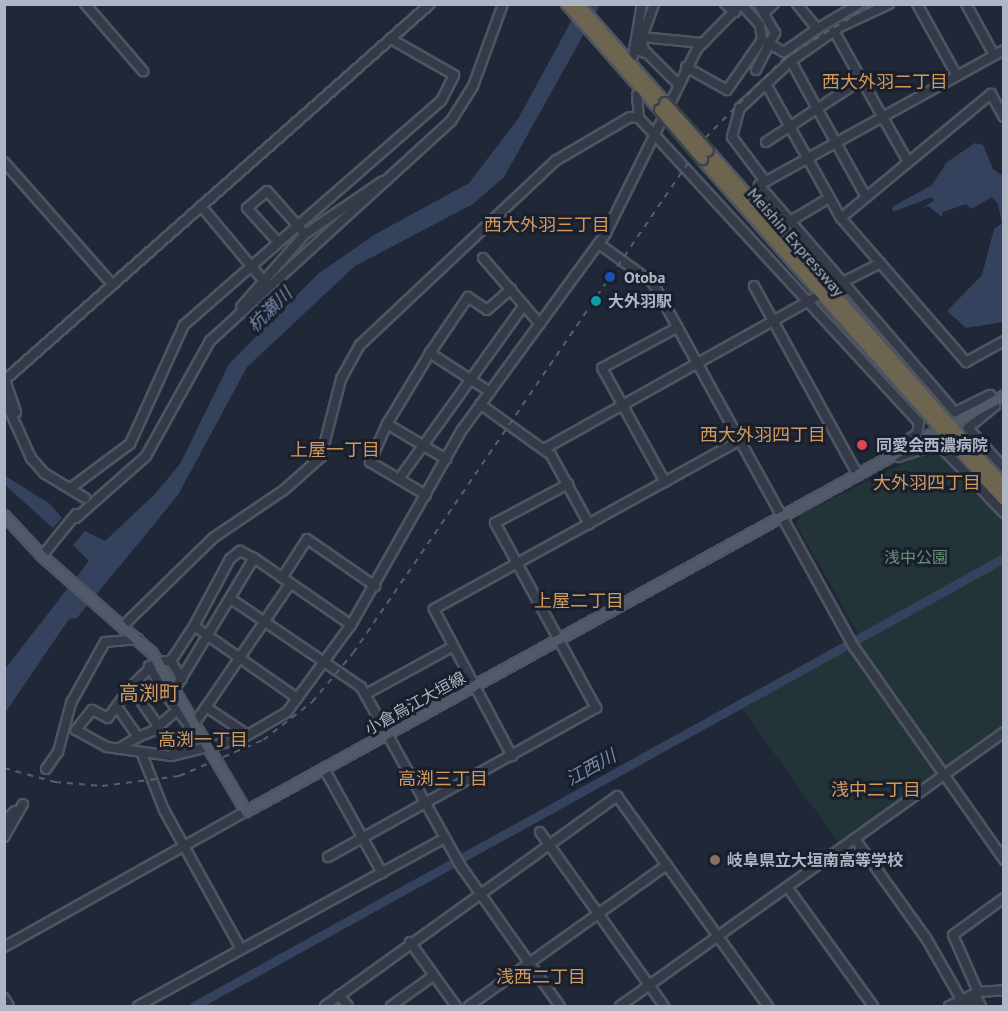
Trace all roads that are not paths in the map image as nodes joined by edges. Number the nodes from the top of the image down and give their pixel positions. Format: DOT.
graph roads {
  1 [pos="85,4"];
  2 [pos="430,4"];
  3 [pos="503,4"];
  4 [pos="567,4"];
  5 [pos="578,4"];
  6 [pos="642,4"];
  7 [pos="654,4"];
  8 [pos="725,4"];
  9 [pos="741,4"];
  10 [pos="758,4"];
  11 [pos="774,4"];
  12 [pos="797,4"];
  13 [pos="859,4"];
  14 [pos="889,4"];
  15 [pos="917,4"];
  16 [pos="966,4"];
  17 [pos="735,12"];
  18 [pos="765,12"];
  19 [pos="817,29"];
  20 [pos="834,31"];
  21 [pos="642,37"];
  22 [pos="391,39"];
  23 [pos="762,39"];
  24 [pos="604,40"];
  25 [pos="702,43"];
  26 [pos="774,43"];
  27 [pos="1004,50"];
  28 [pos="645,52"];
  29 [pos="994,55"];
  30 [pos="790,61"];
  31 [pos="686,67"];
  32 [pos="756,70"];
  33 [pos="143,71"];
  34 [pos="957,76"];
  35 [pos="861,80"];
  36 [pos="678,84"];
  37 [pos="766,84"];
  38 [pos="637,94"];
  39 [pos="1001,105"];
  40 [pos="817,109"];
  41 [pos="881,117"];
  42 [pos="1004,117"];
  43 [pos="639,118"];
  44 [pos="791,128"];
  45 [pos="654,136"];
  46 [pos="766,142"];
  47 [pos="836,142"];
  48 [pos="705,155"];
  49 [pos="807,158"];
  50 [pos="4,162"];
  51 [pos="908,162"];
  52 [pos="395,176"];
  53 [pos="765,181"];
  54 [pos="866,197"];
  55 [pos="829,198"];
  56 [pos="201,206"];
  57 [pos="841,218"];
  58 [pos="296,223"];
  59 [pos="785,224"];
  60 [pos="305,234"];
  61 [pos="276,240"];
  62 [pos="599,244"];
  63 [pos="483,258"];
  64 [pos="249,263"];
  65 [pos="880,263"];
  66 [pos="262,279"];
  67 [pos="113,285"];
  68 [pos="838,285"];
  69 [pos="754,286"];
  70 [pos="511,289"];
  71 [pos="815,298"];
  72 [pos="524,304"];
  73 [pos="233,320"];
  74 [pos="774,321"];
  75 [pos="540,324"];
  76 [pos="678,327"];
  77 [pos="1004,341"];
  78 [pos="430,353"];
  79 [pos="698,363"];
  80 [pos="5,378"];
  81 [pos="469,378"];
  82 [pos="489,392"];
  83 [pos="1004,395"];
  84 [pos="4,398"];
  85 [pos="994,400"];
  86 [pos="480,404"];
  87 [pos="622,404"];
  88 [pos="956,420"];
  89 [pos="387,424"];
  90 [pos="19,428"];
  91 [pos="936,431"];
  92 [pos="741,440"];
  93 [pos="423,445"];
  94 [pos="544,449"];
  95 [pos="896,454"];
  96 [pos="446,459"];
  97 [pos="1004,468"];
  98 [pos="858,475"];
  99 [pos="399,479"];
  100 [pos="665,482"];
  101 [pos="568,484"];
  102 [pos="109,486"];
  103 [pos="1004,486"];
  104 [pos="72,487"];
  105 [pos="426,495"];
  106 [pos="85,498"];
  107 [pos="1004,500"];
  108 [pos="1004,513"];
  109 [pos="4,515"];
  110 [pos="76,518"];
  111 [pos="783,518"];
  112 [pos="589,524"];
  113 [pos="44,558"];
  114 [pos="254,558"];
  115 [pos="517,564"];
  116 [pos="282,578"];
  117 [pos="290,584"];
  118 [pos="375,586"];
  119 [pos="231,599"];
  120 [pos="264,621"];
  121 [pos="122,623"];
  122 [pos="351,625"];
  123 [pos="194,626"];
  124 [pos="208,637"];
  125 [pos="138,639"];
  126 [pos="560,640"];
  127 [pos="452,647"];
  128 [pos="239,658"];
  129 [pos="324,662"];
  130 [pos="131,687"];
  131 [pos="175,687"];
  132 [pos="474,687"];
  133 [pos="366,694"];
  134 [pos="297,698"];
  135 [pos="117,707"];
  136 [pos="206,707"];
  137 [pos="177,710"];
  138 [pos="192,724"];
  139 [pos="159,727"];
  140 [pos="1004,732"];
  141 [pos="248,735"];
  142 [pos="388,735"];
  143 [pos="138,737"];
  144 [pos="209,748"];
  145 [pos="118,749"];
  146 [pos="142,754"];
  147 [pos="171,756"];
  148 [pos="512,756"];
  149 [pos="46,769"];
  150 [pos="325,770"];
  151 [pos="944,776"];
  152 [pos="426,804"];
  153 [pos="246,812"];
  154 [pos="4,821"];
  155 [pos="540,832"];
  156 [pos="4,837"];
  157 [pos="363,838"];
  158 [pos="445,839"];
  159 [pos="855,840"];
  160 [pos="548,843"];
  161 [pos="183,847"];
  162 [pos="328,857"];
  163 [pos="1004,860"];
  164 [pos="667,865"];
  165 [pos="382,873"];
  166 [pos="788,888"];
  167 [pos="479,893"];
  168 [pos="1004,898"];
  169 [pos="599,914"];
  170 [pos="718,937"];
  171 [pos="410,942"];
  172 [pos="4,947"];
  173 [pos="241,949"];
  174 [pos="530,964"];
  175 [pos="433,976"];
  176 [pos="649,986"];
  177 [pos="1004,990"];
  178 [pos="978,992"];
  179 [pos="339,995"];
  180 [pos="4,998"];
  181 [pos="959,1004"];
  182 [pos="9,1006"];
  183 [pos="138,1006"];
  184 [pos="325,1006"];
  185 [pos="348,1006"];
  186 [pos="391,1006"];
  187 [pos="456,1006"];
  188 [pos="469,1006"];
  189 [pos="560,1006"];
  190 [pos="620,1006"];
  191 [pos="664,1006"];
  192 [pos="768,1006"];
  193 [pos="873,1006"];
  194 [pos="949,1006"];
  195 [pos="981,1006"];
  1 -- 33 [label="street"];
  2 -- 22 [label="street"];
  3 -- 52 [label="street"];
  4 -- 24 [label="highway, Meishin Expressway"];
  5 -- 24 [label="highway, Meishin Expressway"];
  6 -- 28 [label="street"];
  7 -- 21 [label="street"];
  8 -- 17 [label="street"];
  9 -- 17 [label="street"];
  9 -- 23 [label="street"];
  10 -- 18 [label="street"];
  11 -- 18 [label="street"];
  12 -- 19 [label="street"];
  13 -- 19 [label="street"];
  14 -- 20 [label="street"];
  15 -- 34 [label="street"];
  16 -- 29 [label="street"];
  17 -- 25 [label="street"];
  18 -- 26 [label="street"];
  19 -- 26 [label="street"];
  20 -- 30 [label="street"];
  20 -- 35 [label="street"];
  21 -- 25 [label="street"];
  21 -- 28 [label="street"];
  22 -- 56 [label="street"];
  22 -- 58 [label="street"];
  23 -- 26 [label="street"];
  23 -- 31 [label="street"];
  24 -- 48 [label="highway, Meishin Expressway, bridge"];
  25 -- 31 [label="street"];
  26 -- 32 [label="street"];
  27 -- 29 [label="street"];
  28 -- 36 [label="street"];
  29 -- 34 [label="street"];
  30 -- 37 [label="street"];
  30 -- 40 [label="street"];
  31 -- 36 [label="street"];
  34 -- 41 [label="street"];
  35 -- 40 [label="street"];
  35 -- 41 [label="street"];
  36 -- 45 [label="street"];
  37 -- 44 [label="street"];
  37 -- 53 [label="street"];
  38 -- 43 [label="street"];
  39 -- 42 [label="street"];
  39 -- 51 [label="street"];
  40 -- 44 [label="street"];
  40 -- 47 [label="street"];
  41 -- 47 [label="street"];
  41 -- 51 [label="street"];
  43 -- 45 [label="street"];
  43 -- 121 [label="street"];
  44 -- 46 [label="street"];
  44 -- 49 [label="street"];
  45 -- 62 [label="street"];
  45 -- 71 [label="street"];
  47 -- 49 [label="street"];
  47 -- 54 [label="street"];
  48 -- 103 [label="highway, Meishin Expressway"];
  48 -- 107 [label="highway, Meishin Expressway"];
  49 -- 53 [label="street"];
  49 -- 55 [label="street"];
  50 -- 67 [label="street"];
  51 -- 54 [label="street"];
  52 -- 60 [label="street"];
  52 -- 73 [label="street"];
  53 -- 59 [label="street"];
  54 -- 57 [label="street"];
  55 -- 57 [label="street"];
  55 -- 59 [label="street"];
  56 -- 64 [label="street"];
  56 -- 67 [label="street"];
  57 -- 65 [label="street"];
  58 -- 60 [label="street"];
  58 -- 61 [label="street"];
  58 -- 61 [label="street"];
  59 -- 68 [label="street"];
  60 -- 66 [label="street"];
  61 -- 64 [label="street"];
  62 -- 75 [label="street"];
  62 -- 76 [label="street"];
  63 -- 70 [label="street"];
  64 -- 66 [label="street"];
  64 -- 104 [label="street"];
  65 -- 68 [label="street"];
  65 -- 77 [label="street"];
  66 -- 73 [label="street"];
  67 -- 80 [label="street"];
  68 -- 85 [label="street"];
  69 -- 74 [label="street"];
  70 -- 72 [label="street"];
  70 -- 78 [label="street"];
  71 -- 74 [label="street"];
  71 -- 95 [label="street"];
  72 -- 75 [label="street"];
  72 -- 81 [label="street"];
  73 -- 102 [label="street"];
  74 -- 79 [label="street"];
  74 -- 98 [label="street"];
  75 -- 82 [label="street"];
  76 -- 79 [label="street"];
  76 -- 87 [label="street"];
  78 -- 81 [label="street"];
  78 -- 89 [label="street"];
  79 -- 87 [label="street"];
  79 -- 92 [label="street"];
  80 -- 90 [label="street"];
  81 -- 82 [label="street"];
  81 -- 93 [label="street"];
  82 -- 86 [label="street"];
  83 -- 85 [label="main road"];
  84 -- 90 [label="street"];
  85 -- 88 [label="main road"];
  85 -- 97 [label="street"];
  86 -- 94 [label="street"];
  86 -- 96 [label="street"];
  87 -- 94 [label="street"];
  87 -- 100 [label="street"];
  89 -- 93 [label="street"];
  89 -- 99 [label="street"];
  90 -- 104 [label="street"];
  91 -- 95 [label="main road, 小倉烏江大垣線"];
  92 -- 100 [label="street"];
  92 -- 111 [label="street"];
  93 -- 96 [label="street"];
  93 -- 99 [label="street"];
  94 -- 101 [label="street"];
  95 -- 98 [label="main road, 小倉烏江大垣線"];
  95 -- 108 [label="street"];
  96 -- 105 [label="street"];
  98 -- 111 [label="main road, 小倉烏江大垣線"];
  99 -- 105 [label="street"];
  100 -- 112 [label="street"];
  101 -- 112 [label="street"];
  101 -- 115 [label="street"];
  102 -- 106 [label="street"];
  102 -- 110 [label="street"];
  104 -- 106 [label="street"];
  105 -- 118 [label="street"];
  106 -- 110 [label="street"];
  109 -- 113 [label="main road"];
  110 -- 113 [label="street"];
  111 -- 126 [label="main road, 小倉烏江大垣線"];
  111 -- 151 [label="street"];
  112 -- 115 [label="street"];
  113 -- 121 [label="main road"];
  114 -- 116 [label="street"];
  114 -- 119 [label="street"];
  114 -- 123 [label="street"];
  115 -- 126 [label="street"];
  115 -- 127 [label="street"];
  116 -- 117 [label="street"];
  116 -- 118 [label="street"];
  117 -- 120 [label="street"];
  117 -- 122 [label="street"];
  118 -- 122 [label="street"];
  119 -- 120 [label="street"];
  119 -- 124 [label="street"];
  120 -- 128 [label="street"];
  120 -- 129 [label="street"];
  121 -- 125 [label="main road"];
  122 -- 129 [label="street"];
  123 -- 124 [label="street"];
  123 -- 131 [label="street"];
  124 -- 128 [label="street"];
  124 -- 131 [label="street"];
  125 -- 138 [label="main road"];
  125 -- 149 [label="street"];
  126 -- 132 [label="main road, 小倉烏江大垣線"];
  126 -- 148 [label="street"];
  127 -- 132 [label="street"];
  127 -- 133 [label="street"];
  128 -- 134 [label="street"];
  128 -- 136 [label="street"];
  129 -- 133 [label="street"];
  129 -- 134 [label="street"];
  130 -- 131 [label="street"];
  130 -- 135 [label="street"];
  130 -- 139 [label="street"];
  131 -- 137 [label="street"];
  132 -- 142 [label="main road, 小倉烏江大垣線"];
  132 -- 148 [label="street"];
  133 -- 142 [label="street"];
  134 -- 141 [label="street"];
  135 -- 143 [label="street"];
  135 -- 145 [label="street"];
  136 -- 138 [label="street"];
  136 -- 141 [label="street"];
  137 -- 138 [label="street"];
  137 -- 139 [label="street"];
  138 -- 144 [label="main road"];
  138 -- 147 [label="street"];
  139 -- 143 [label="street"];
  140 -- 151 [label="street"];
  141 -- 144 [label="street"];
  142 -- 150 [label="main road, 小倉烏江大垣線"];
  142 -- 152 [label="street"];
  143 -- 145 [label="street"];
  144 -- 147 [label="street"];
  144 -- 153 [label="main road"];
  145 -- 146 [label="street"];
  146 -- 147 [label="street"];
  146 -- 161 [label="street"];
  148 -- 152 [label="street"];
  150 -- 153 [label="main road, 小倉烏江大垣線"];
  150 -- 157 [label="street"];
  151 -- 159 [label="street"];
  151 -- 163 [label="street"];
  152 -- 157 [label="street"];
  152 -- 158 [label="street"];
  153 -- 161 [label="street"];
  154 -- 156 [label="street"];
  155 -- 160 [label="street"];
  157 -- 162 [label="street"];
  157 -- 165 [label="street"];
  158 -- 165 [label="street"];
  158 -- 167 [label="street"];
  159 -- 166 [label="street"];
  159 -- 181 [label="street"];
  160 -- 164 [label="street"];
  160 -- 167 [label="street"];
  160 -- 169 [label="street"];
  161 -- 172 [label="street"];
  161 -- 173 [label="street"];
  164 -- 169 [label="street"];
  164 -- 170 [label="street"];
  165 -- 173 [label="street"];
  166 -- 170 [label="street"];
  166 -- 193 [label="street"];
  167 -- 171 [label="street"];
  167 -- 174 [label="street"];
  168 -- 178 [label="street"];
  169 -- 174 [label="street"];
  169 -- 176 [label="street"];
  170 -- 176 [label="street"];
  170 -- 192 [label="street"];
  171 -- 175 [label="street"];
  171 -- 179 [label="street"];
  173 -- 183 [label="street"];
  174 -- 188 [label="street"];
  174 -- 189 [label="street"];
  175 -- 186 [label="street"];
  175 -- 187 [label="street"];
  176 -- 190 [label="street"];
  176 -- 191 [label="street"];
  177 -- 178 [label="street"];
  178 -- 181 [label="street"];
  179 -- 184 [label="street"];
  179 -- 185 [label="street"];
  180 -- 182 [label="street"];
  181 -- 194 [label="street"];
  181 -- 195 [label="street"];
}
